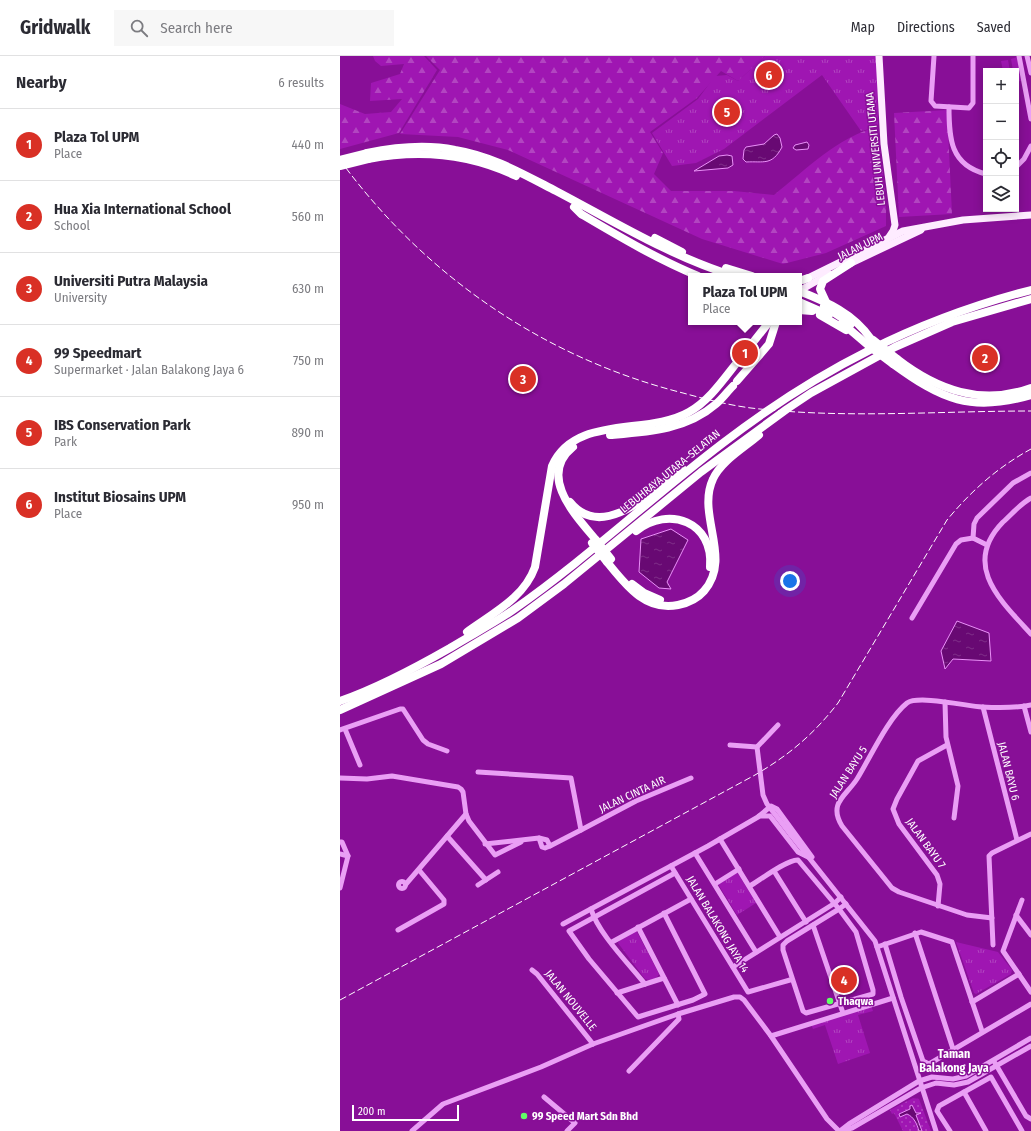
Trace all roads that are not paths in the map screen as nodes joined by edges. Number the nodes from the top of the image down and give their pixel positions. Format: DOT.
graph roads {
  1 [pos="879,56"];
  2 [pos="934,56"];
  3 [pos="973,56"];
  4 [pos="1019,56"];
  5 [pos="1027,56"];
  6 [pos="1031,73"];
  7 [pos="949,107"];
  8 [pos="1031,119"];
  9 [pos="1031,146"];
  10 [pos="368,156"];
  11 [pos="340,160"];
  12 [pos="1019,165"];
  13 [pos="340,166"];
  14 [pos="983,173"];
  15 [pos="574,207"];
  16 [pos="1031,215"];
  17 [pos="608,218"];
  18 [pos="932,225"];
  19 [pos="889,237"];
  20 [pos="850,263"];
  21 [pos="691,264"];
  22 [pos="691,273"];
  23 [pos="710,273"];
  24 [pos="723,273"];
  25 [pos="742,273"];
  26 [pos="808,278"];
  27 [pos="802,280"];
  28 [pos="802,282"];
  29 [pos="802,289"];
  30 [pos="1031,290"];
  31 [pos="802,292"];
  32 [pos="802,297"];
  33 [pos="1031,299"];
  34 [pos="826,302"];
  35 [pos="802,303"];
  36 [pos="802,307"];
  37 [pos="802,310"];
  38 [pos="812,311"];
  39 [pos="772,325"];
  40 [pos="774,325"];
  41 [pos="849,327"];
  42 [pos="871,342"];
  43 [pos="895,361"];
  44 [pos="1031,388"];
  45 [pos="1031,395"];
  46 [pos="787,408"];
  47 [pos="724,442"];
  48 [pos="560,453"];
  49 [pos="1031,473"];
  50 [pos="560,488"];
  51 [pos="1031,498"];
  52 [pos="973,538"];
  53 [pos="594,541"];
  54 [pos="987,545"];
  55 [pos="609,560"];
  56 [pos="564,584"];
  57 [pos="912,618"];
  58 [pos="1031,634"];
  59 [pos="432,658"];
  60 [pos="340,701"];
  61 [pos="945,702"];
  62 [pos="1031,705"];
  63 [pos="1024,706"];
  64 [pos="983,707"];
  65 [pos="340,710"];
  66 [pos="778,725"];
  67 [pos="342,730"];
  68 [pos="1031,732"];
  69 [pos="947,745"];
  70 [pos="730,746"];
  71 [pos="757,747"];
  72 [pos="447,750"];
  73 [pos="360,765"];
  74 [pos="478,772"];
  75 [pos="340,778"];
  76 [pos="691,778"];
  77 [pos="466,814"];
  78 [pos="758,817"];
  79 [pos="954,818"];
  80 [pos="581,830"];
  81 [pos="1031,834"];
  82 [pos="447,836"];
  83 [pos="720,839"];
  84 [pos="1017,840"];
  85 [pos="522,841"];
  86 [pos="340,842"];
  87 [pos="486,844"];
  88 [pos="695,853"];
  89 [pos="340,854"];
  90 [pos="348,856"];
  91 [pos="809,858"];
  92 [pos="671,866"];
  93 [pos="817,867"];
  94 [pos="739,869"];
  95 [pos="419,870"];
  96 [pos="774,871"];
  97 [pos="498,872"];
  98 [pos="676,873"];
  99 [pos="486,880"];
  100 [pos="406,884"];
  101 [pos="715,884"];
  102 [pos="340,885"];
  103 [pos="478,885"];
  104 [pos="750,886"];
  105 [pos="841,897"];
  106 [pos="691,899"];
  107 [pos="1022,900"];
  108 [pos="835,903"];
  109 [pos="846,904"];
  110 [pos="938,906"];
  111 [pos="591,909"];
  112 [pos="839,909"];
  113 [pos="664,913"];
  114 [pos="1016,915"];
  115 [pos="593,917"];
  116 [pos="992,918"];
  117 [pos="806,922"];
  118 [pos="563,924"];
  119 [pos="813,925"];
  120 [pos="638,927"];
  121 [pos="398,930"];
  122 [pos="915,933"];
  123 [pos="1031,935"];
  124 [pos="780,937"];
  125 [pos="612,942"];
  126 [pos="885,944"];
  127 [pos="994,945"];
  128 [pos="877,947"];
  129 [pos="756,952"];
  130 [pos="733,967"];
  131 [pos="532,970"];
  132 [pos="1019,974"];
  133 [pos="664,978"];
  134 [pos="790,980"];
  135 [pos="645,984"];
  136 [pos="1031,992"];
  137 [pos="617,993"];
  138 [pos="893,998"];
  139 [pos="972,1002"];
  140 [pos="840,1004"];
  141 [pos="1031,1004"];
  142 [pos="678,1005"];
  143 [pos="843,1013"];
  144 [pos="678,1014"];
  145 [pos="982,1031"];
  146 [pos="771,1036"];
  147 [pos="1031,1038"];
  148 [pos="594,1044"];
  149 [pos="1031,1046"];
  150 [pos="953,1049"];
  151 [pos="993,1060"];
  152 [pos="996,1066"];
  153 [pos="629,1071"];
  154 [pos="919,1081"];
  155 [pos="921,1088"];
  156 [pos="964,1092"];
  157 [pos="544,1097"];
  158 [pos="1031,1119"];
  159 [pos="412,1131"];
  160 [pos="567,1131"];
  161 [pos="840,1131"];
  162 [pos="936,1131"];
  163 [pos="950,1131"];
  164 [pos="986,1131"];
  165 [pos="1022,1131"];
  1 -- 19 [label="main road, LEBUH UNIVERSITI UTAMA"];
  2 -- 7 [label="street"];
  3 -- 7 [label="street"];
  4 -- 8 [label="street"];
  5 -- 6 [label="street"];
  7 -- 14 [label="street"];
  9 -- 12 [label="street"];
  10 -- 11 [label="highway, bridge"];
  10 -- 13 [label="highway, bridge"];
  10 -- 15 [label="highway"];
  10 -- 17 [label="highway"];
  15 -- 21 [label="highway"];
  15 -- 22 [label="highway"];
  16 -- 18 [label="main road, JALAN UPM"];
  17 -- 21 [label="highway"];
  17 -- 25 [label="highway"];
  18 -- 19 [label="main road, JALAN UPM"];
  18 -- 20 [label="main road, JALAN UPM"];
  19 -- 26 [label="main road, JALAN UPM"];
  20 -- 29 [label="main road, JALAN UPM"];
  20 -- 34 [label="highway"];
  21 -- 23 [label="highway"];
  21 -- 24 [label="highway"];
  26 -- 27 [label="highway"];
  26 -- 28 [label="main road, JALAN UPM"];
  30 -- 47 [label="highway, LEBUHRAYA UTARA–SELATAN"];
  31 -- 34 [label="highway"];
  32 -- 41 [label="highway"];
  33 -- 46 [label="highway, LEBUHRAYA UTARA–SELATAN"];
  34 -- 42 [label="highway"];
  35 -- 41 [label="highway"];
  36 -- 38 [label="highway"];
  37 -- 38 [label="highway"];
  38 -- 41 [label="highway"];
  39 -- 48 [label="highway"];
  40 -- 50 [label="highway"];
  41 -- 42 [label="highway"];
  42 -- 43 [label="highway, bridge"];
  43 -- 44 [label="highway"];
  43 -- 45 [label="highway"];
  46 -- 55 [label="highway"];
  46 -- 56 [label="highway, LEBUHRAYA UTARA–SELATAN"];
  47 -- 50 [label="highway"];
  47 -- 59 [label="highway, LEBUHRAYA UTARA–SELATAN"];
  48 -- 53 [label="highway"];
  48 -- 59 [label="highway"];
  49 -- 52 [label="street"];
  50 -- 53 [label="highway"];
  51 -- 54 [label="street"];
  52 -- 54 [label="street"];
  52 -- 57 [label="street"];
  53 -- 55 [label="highway, bridge"];
  54 -- 58 [label="street"];
  55 -- 56 [label="highway"];
  56 -- 65 [label="highway, LEBUHRAYA UTARA–SELATAN"];
  59 -- 60 [label="highway, LEBUHRAYA UTARA–SELATAN"];
  61 -- 64 [label="street, JALAN BAYU 5"];
  61 -- 69 [label="street"];
  61 -- 110 [label="street, JALAN BAYU 5"];
  62 -- 63 [label="street, JALAN BAYU 5"];
  63 -- 64 [label="street, JALAN BAYU 5"];
  63 -- 68 [label="street"];
  64 -- 84 [label="street, JALAN BAYU 6"];
  66 -- 71 [label="street"];
  67 -- 72 [label="street"];
  67 -- 73 [label="street"];
  69 -- 79 [label="street"];
  69 -- 110 [label="street, JALAN BAYU 7"];
  70 -- 71 [label="street"];
  71 -- 91 [label="street, bridge"];
  74 -- 80 [label="street"];
  75 -- 77 [label="street"];
  76 -- 80 [label="street, JALAN CINTA AIR"];
  77 -- 82 [label="street"];
  77 -- 87 [label="street"];
  78 -- 83 [label="street"];
  78 -- 91 [label="street"];
  78 -- 93 [label="street"];
  80 -- 85 [label="street, JALAN CINTA AIR"];
  81 -- 84 [label="street"];
  82 -- 95 [label="street"];
  82 -- 99 [label="street"];
  83 -- 88 [label="street"];
  83 -- 94 [label="street"];
  84 -- 116 [label="street"];
  85 -- 87 [label="street"];
  85 -- 87 [label="street"];
  86 -- 90 [label="street"];
  88 -- 92 [label="street"];
  88 -- 101 [label="street"];
  89 -- 90 [label="street"];
  90 -- 102 [label="street"];
  91 -- 93 [label="street"];
  92 -- 98 [label="street, JALAN BALAKONG JAYA 14"];
  92 -- 111 [label="street"];
  93 -- 105 [label="street"];
  94 -- 101 [label="street"];
  94 -- 104 [label="street"];
  95 -- 100 [label="street"];
  95 -- 121 [label="street"];
  96 -- 104 [label="street"];
  96 -- 108 [label="street"];
  96 -- 117 [label="street"];
  97 -- 99 [label="street"];
  98 -- 106 [label="street, JALAN BALAKONG JAYA 14"];
  98 -- 115 [label="street"];
  99 -- 103 [label="street"];
  101 -- 129 [label="street"];
  104 -- 124 [label="street"];
  105 -- 108 [label="street"];
  105 -- 109 [label="street"];
  106 -- 113 [label="street"];
  106 -- 130 [label="street, JALAN BALAKONG JAYA 14"];
  107 -- 114 [label="street"];
  108 -- 112 [label="street"];
  108 -- 117 [label="street"];
  109 -- 112 [label="street"];
  109 -- 128 [label="street"];
  110 -- 116 [label="street, JALAN BAYU 5"];
  111 -- 115 [label="street"];
  111 -- 118 [label="street"];
  112 -- 119 [label="street"];
  112 -- 140 [label="street"];
  113 -- 120 [label="street"];
  113 -- 142 [label="street"];
  114 -- 123 [label="street"];
  114 -- 132 [label="street"];
  115 -- 125 [label="street"];
  115 -- 137 [label="street"];
  116 -- 127 [label="street"];
  117 -- 124 [label="street"];
  119 -- 140 [label="street"];
  119 -- 140 [label="street"];
  120 -- 125 [label="street"];
  120 -- 133 [label="street"];
  122 -- 126 [label="street"];
  122 -- 139 [label="street"];
  122 -- 150 [label="street"];
  124 -- 129 [label="street"];
  125 -- 135 [label="street"];
  126 -- 128 [label="street"];
  126 -- 150 [label="street"];
  128 -- 138 [label="street"];
  129 -- 130 [label="street"];
  130 -- 134 [label="street, JALAN BALAKONG JAYA 14"];
  131 -- 148 [label="street, JALAN NOUVELLE"];
  132 -- 136 [label="street"];
  132 -- 139 [label="street"];
  133 -- 135 [label="street"];
  133 -- 142 [label="street"];
  135 -- 137 [label="street"];
  137 -- 142 [label="street"];
  138 -- 143 [label="street"];
  138 -- 154 [label="street"];
  139 -- 145 [label="street"];
  140 -- 143 [label="street"];
  141 -- 145 [label="street"];
  143 -- 146 [label="street"];
  144 -- 146 [label="street"];
  144 -- 148 [label="street"];
  144 -- 153 [label="street"];
  145 -- 150 [label="street"];
  146 -- 161 [label="street"];
  147 -- 151 [label="street"];
  148 -- 159 [label="street"];
  149 -- 152 [label="street"];
  151 -- 152 [label="street"];
  151 -- 154 [label="street"];
  152 -- 155 [label="street"];
  152 -- 158 [label="street"];
  154 -- 155 [label="street"];
  154 -- 161 [label="street"];
  155 -- 161 [label="street"];
  155 -- 162 [label="street"];
  156 -- 163 [label="street"];
  156 -- 164 [label="street"];
  156 -- 165 [label="street"];
  157 -- 160 [label="street"];
}
